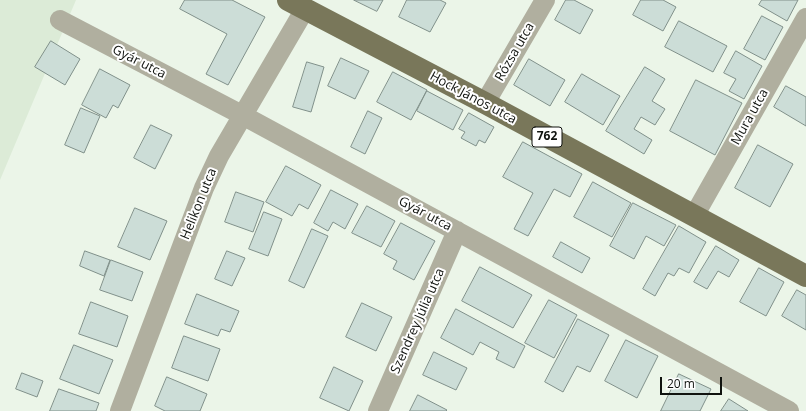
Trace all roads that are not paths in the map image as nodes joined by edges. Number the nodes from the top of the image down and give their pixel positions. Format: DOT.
graph roads {
  1 [pos="545,0"];
  2 [pos="297,5"];
  3 [pos="806,18"];
  4 [pos="60,20"];
  5 [pos="485,104"];
  6 [pos="244,116"];
  7 [pos="694,216"];
  8 [pos="457,231"];
  9 [pos="806,276"];
  10 [pos="120,411"];
  11 [pos="378,411"];
  12 [pos="789,411"];
  1 -- 5 [label="street, Rózsa utca"];
  2 -- 5 [label="main road, Hock János utca / 762"];
  2 -- 6 [label="street, Helikon utca"];
  3 -- 7 [label="street, Mura utca"];
  4 -- 6 [label="street, Gyár utca"];
  5 -- 7 [label="main road, Hock János utca / 762"];
  6 -- 8 [label="street, Gyár utca"];
  6 -- 10 [label="street, Helikon utca"];
  7 -- 9 [label="main road, Hock János utca / 762"];
  8 -- 11 [label="street, Szendrey Júlia utca"];
  8 -- 12 [label="street, Gyár utca"];
}
